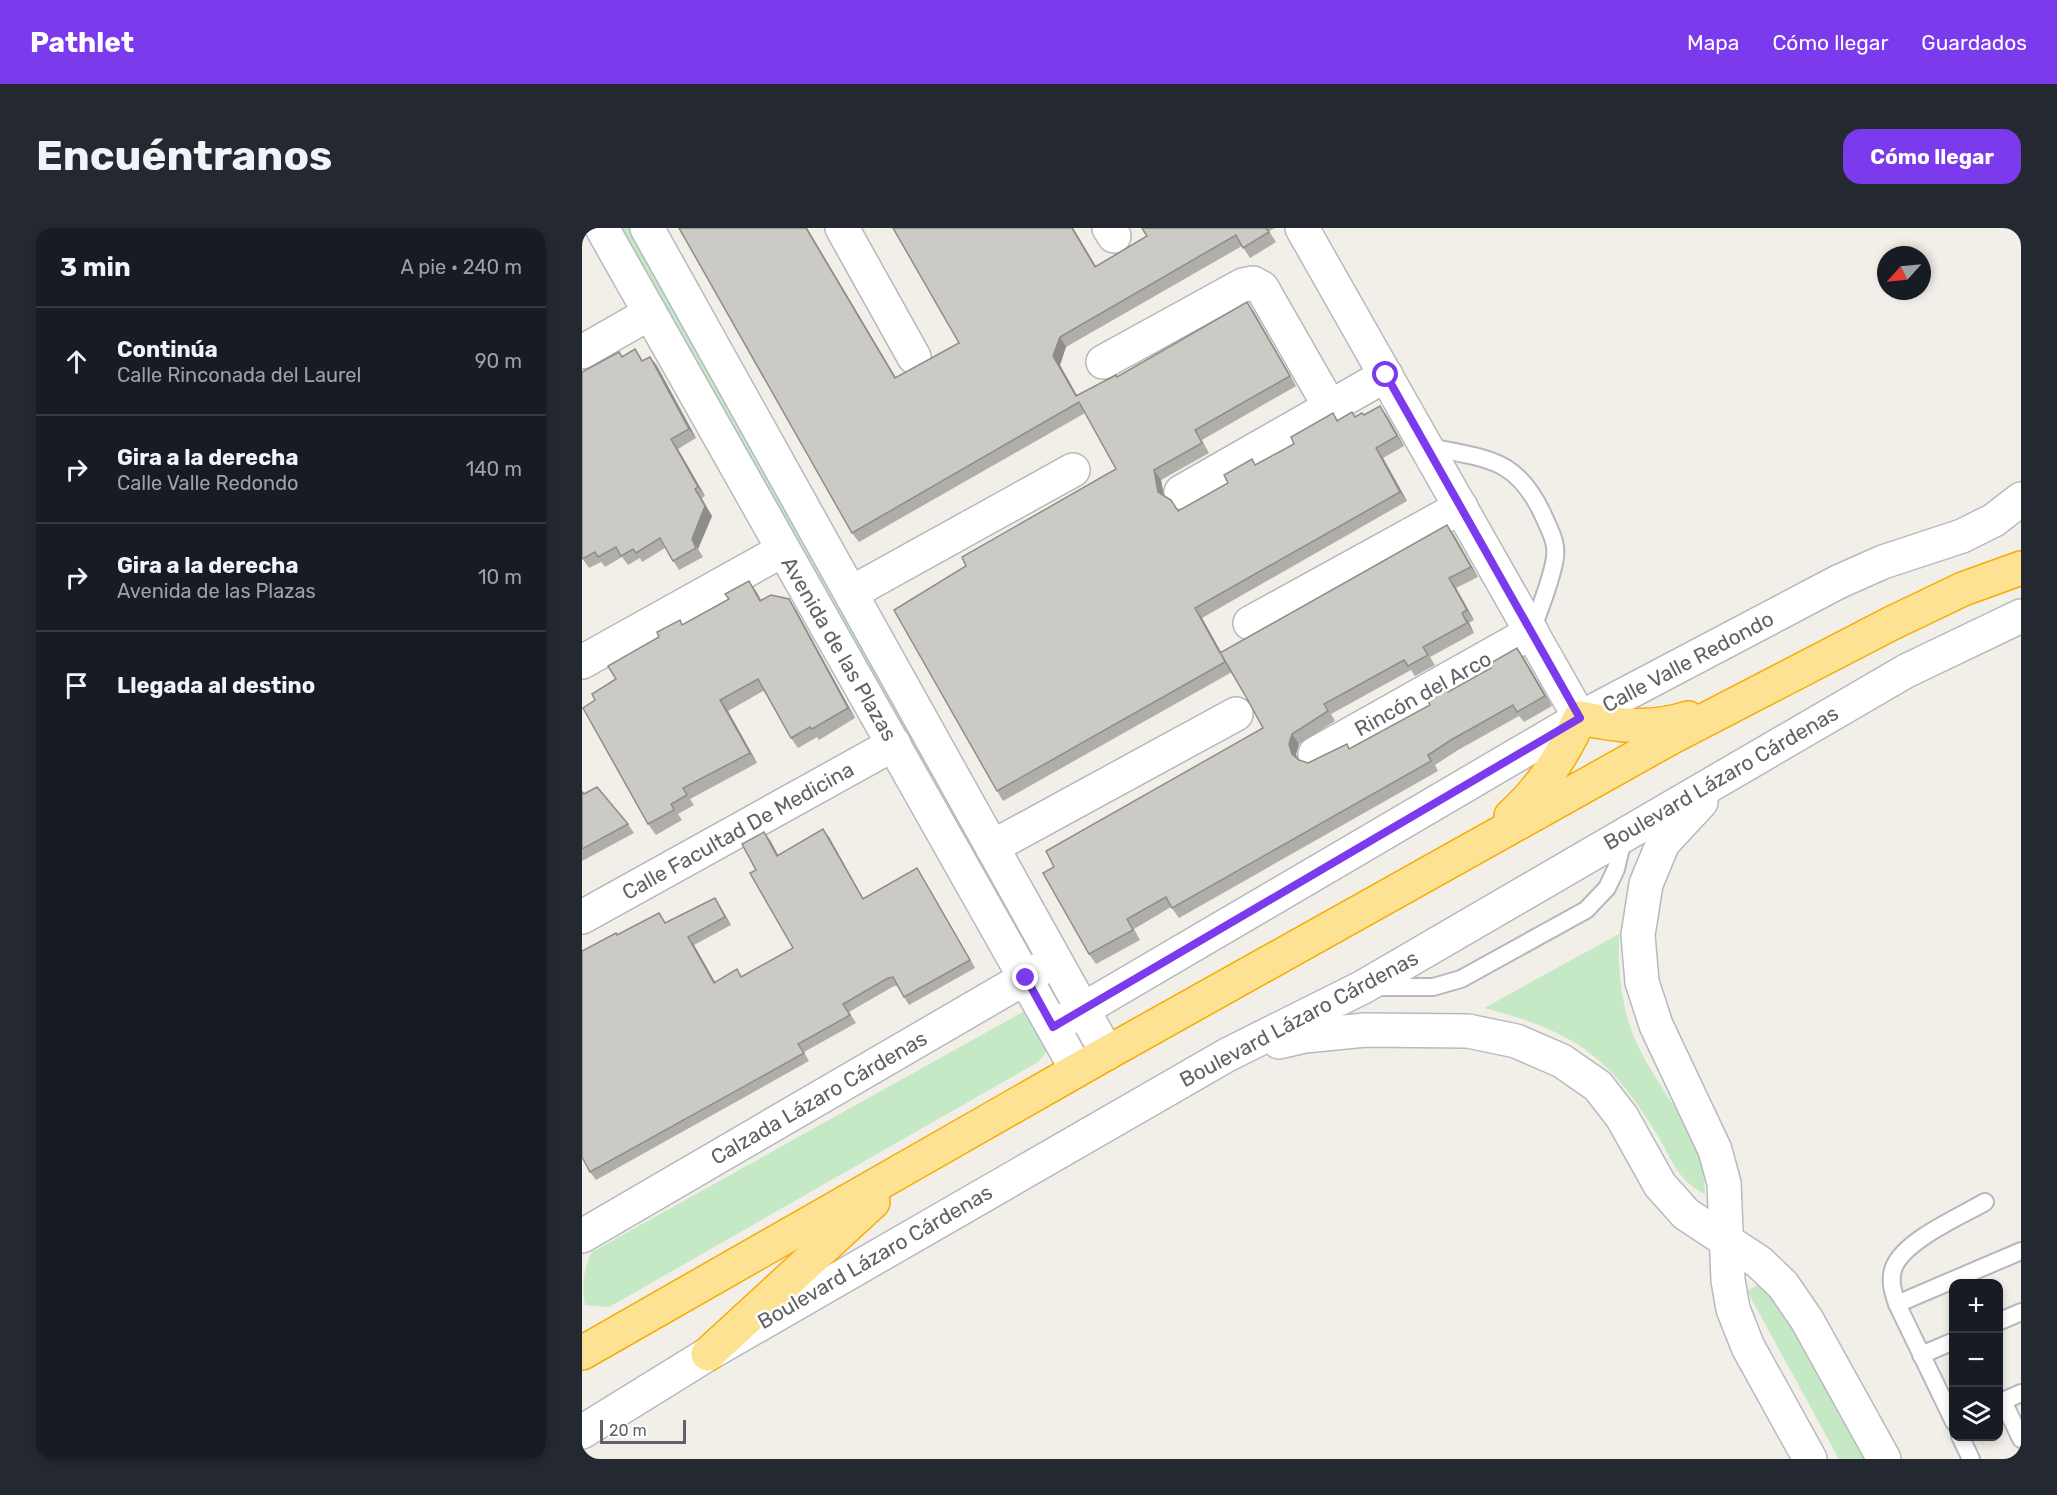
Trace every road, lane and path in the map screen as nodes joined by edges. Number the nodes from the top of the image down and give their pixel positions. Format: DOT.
graph roads {
  1 [pos="602,228"];
  2 [pos="647,228"];
  3 [pos="842,228"];
  4 [pos="1302,228"];
  5 [pos="650,313"];
  6 [pos="582,352"];
  7 [pos="914,357"];
  8 [pos="1103,362"];
  9 [pos="1386,375"];
  10 [pos="1330,407"];
  11 [pos="1426,446"];
  12 [pos="1073,470"];
  13 [pos="1181,492"];
  14 [pos="2021,499"];
  15 [pos="1461,507"];
  16 [pos="783,550"];
  17 [pos="2021,568"];
  18 [pos="851,592"];
  19 [pos="2021,616"];
  20 [pos="1250,623"];
  21 [pos="1532,633"];
  22 [pos="582,662"];
  23 [pos="1741,701"];
  24 [pos="1236,714"];
  25 [pos="1580,718"];
  26 [pos="894,744"];
  27 [pos="1315,754"];
  28 [pos="1726,774"];
  29 [pos="1624,835"];
  30 [pos="992,847"];
  31 [pos="1474,849"];
  32 [pos="582,917"];
  33 [pos="1056,960"];
  34 [pos="1026,978"];
  35 [pos="1363,987"];
  36 [pos="1083,1009"];
  37 [pos="1053,1027"];
  38 [pos="1107,1053"];
  39 [pos="1227,1055"];
  40 [pos="1077,1070"];
  41 [pos="916,1162"];
  42 [pos="1985,1202"];
  43 [pos="582,1236"];
  44 [pos="1728,1240"];
  45 [pos="2021,1251"];
  46 [pos="1896,1304"];
  47 [pos="2021,1312"];
  48 [pos="2003,1320"];
  49 [pos="1949,1343"];
  50 [pos="582,1353"];
  51 [pos="708,1354"];
  52 [pos="1921,1355"];
  53 [pos="2021,1392"];
  54 [pos="2003,1401"];
  55 [pos="2003,1406"];
  56 [pos="1949,1414"];
  57 [pos="582,1432"];
  58 [pos="2021,1439"];
  59 [pos="1962,1441"];
  60 [pos="1809,1459"];
  61 [pos="1884,1459"];
  62 [pos="1971,1459"];
  1 -- 5 [label="street, Avenida de las Plazas"];
  2 -- 18 [label="street, Avenida de las Plazas"];
  3 -- 7 [label="street"];
  4 -- 9 [label="street"];
  5 -- 6 [label="street"];
  5 -- 16 [label="street, Avenida de las Plazas"];
  8 -- 10 [label="street"];
  9 -- 10 [label="street"];
  9 -- 11 [label="street"];
  10 -- 13 [label="street"];
  11 -- 15 [label="street"];
  11 -- 21 [label="lane"];
  12 -- 18 [label="street"];
  14 -- 25 [label="street, Calle Valle Redondo"];
  15 -- 20 [label="street"];
  15 -- 21 [label="street"];
  16 -- 22 [label="street"];
  16 -- 26 [label="street, Avenida de las Plazas"];
  17 -- 23 [label="highway"];
  18 -- 30 [label="street, Avenida de las Plazas"];
  19 -- 28 [label="street, Boulevard Lázaro Cárdenas"];
  21 -- 25 [label="street"];
  21 -- 27 [label="street, Rincón del Arco"];
  23 -- 25 [label="highway"];
  23 -- 31 [label="highway"];
  24 -- 30 [label="street"];
  25 -- 31 [label="highway"];
  25 -- 36 [label="street, Calle Valle Redondo"];
  26 -- 32 [label="street, Calle Facultad De Medicina"];
  26 -- 34 [label="street, Avenida de las Plazas"];
  28 -- 29 [label="street, Boulevard Lázaro Cárdenas"];
  28 -- 44 [label="street"];
  29 -- 35 [label="street, Boulevard Lázaro Cárdenas"];
  29 -- 35 [label="lane"];
  30 -- 33 [label="street, Avenida de las Plazas"];
  31 -- 38 [label="highway"];
  33 -- 34 [label="street, Calzada Lázaro Cárdenas"];
  33 -- 36 [label="street, Avenida de las Plazas"];
  34 -- 37 [label="street, Avenida de las Plazas"];
  34 -- 43 [label="street, Calzada Lázaro Cárdenas"];
  35 -- 39 [label="street, Boulevard Lázaro Cárdenas"];
  36 -- 37 [label="street, Calle Valle Redondo"];
  36 -- 38 [label="street, Avenida de las Plazas"];
  37 -- 40 [label="street, Avenida de las Plazas"];
  38 -- 40 [label="highway"];
  39 -- 44 [label="street"];
  39 -- 51 [label="street, Boulevard Lázaro Cárdenas"];
  40 -- 41 [label="highway"];
  41 -- 50 [label="highway"];
  41 -- 51 [label="highway"];
  42 -- 46 [label="lane"];
  44 -- 60 [label="street"];
  44 -- 61 [label="street"];
  45 -- 46 [label="lane"];
  46 -- 52 [label="lane"];
  47 -- 48 [label="lane"];
  49 -- 52 [label="lane"];
  51 -- 57 [label="street, Boulevard Lázaro Cárdenas"];
  52 -- 56 [label="lane"];
  53 -- 54 [label="lane"];
  55 -- 58 [label="lane"];
  59 -- 62 [label="lane"];
}
